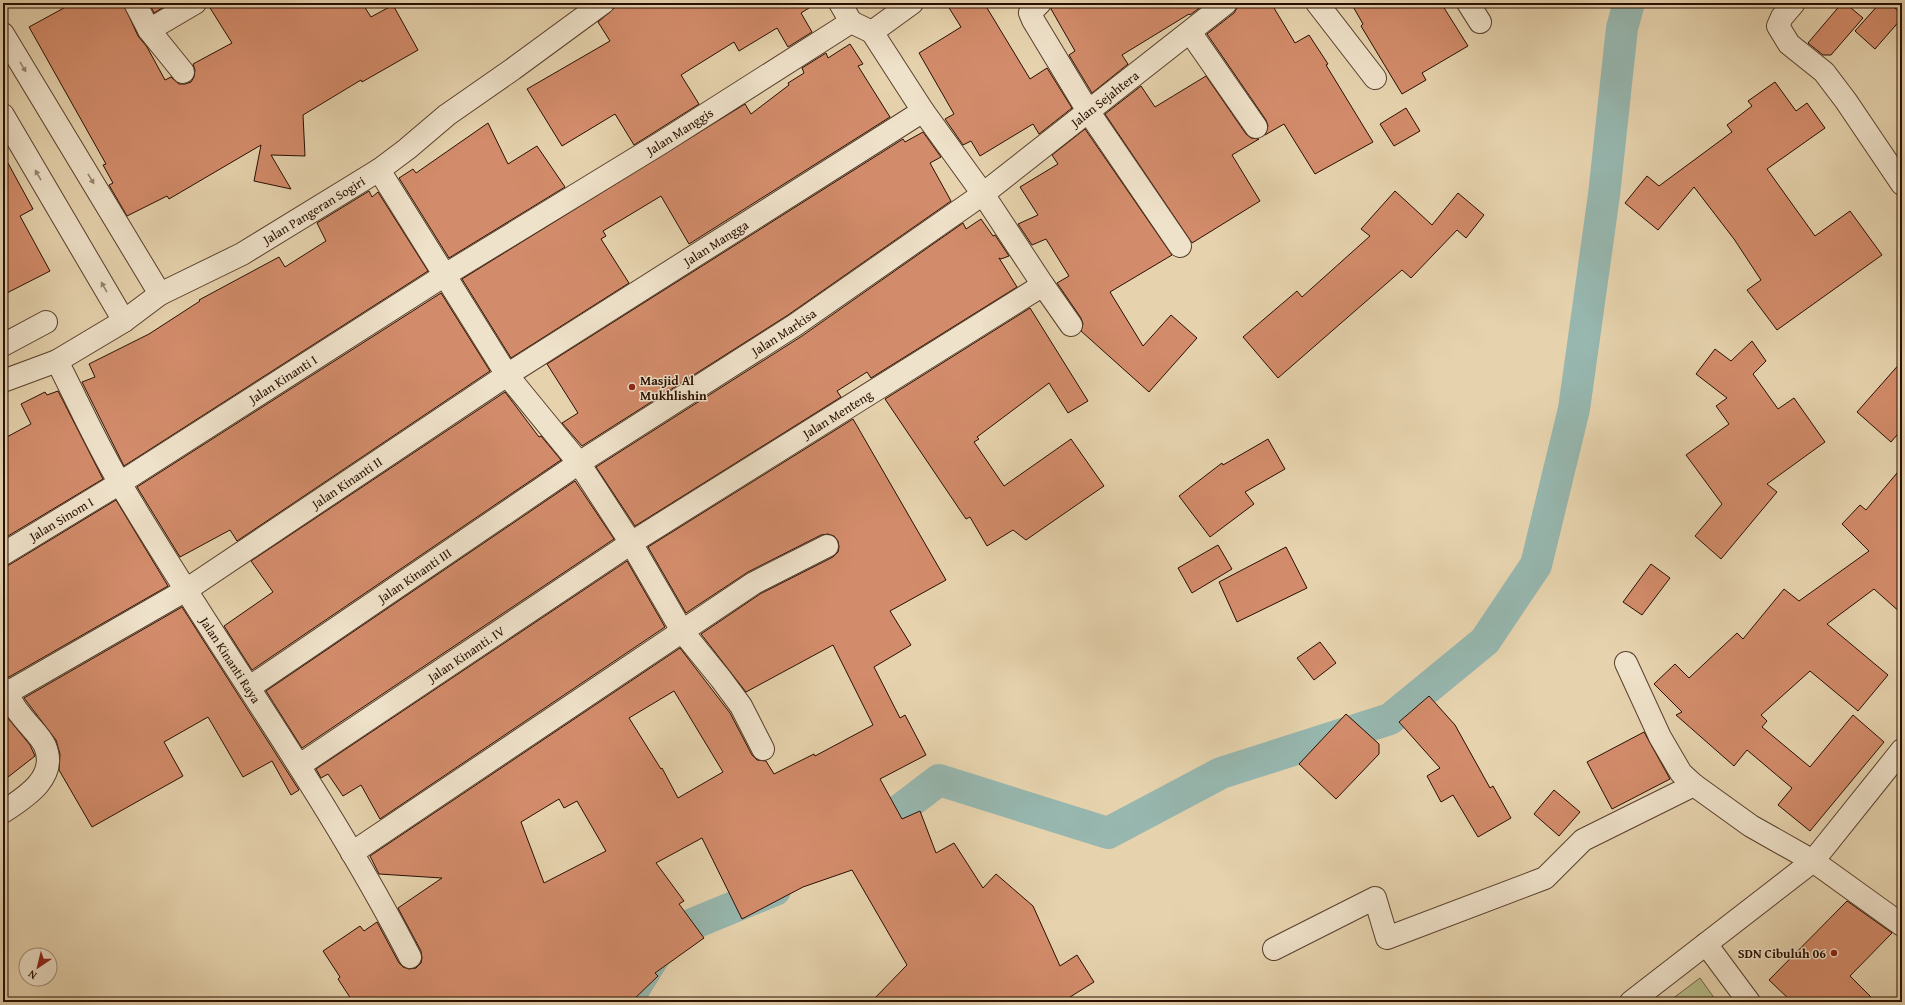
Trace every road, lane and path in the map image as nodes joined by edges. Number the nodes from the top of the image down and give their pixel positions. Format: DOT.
graph roads {
  1 [pos="136,3"];
  2 [pos="195,3"];
  3 [pos="603,3"];
  4 [pos="840,3"];
  5 [pos="912,3"];
  6 [pos="1226,3"];
  7 [pos="1317,3"];
  8 [pos="1468,3"];
  9 [pos="1794,3"];
  10 [pos="1031,6"];
  11 [pos="851,22"];
  12 [pos="1480,22"];
  13 [pos="149,30"];
  14 [pos="872,32"];
  15 [pos="1190,32"];
  16 [pos="3,34"];
  17 [pos="183,72"];
  18 [pos="1375,78"];
  19 [pos="923,110"];
  20 [pos="1088,111"];
  21 [pos="3,115"];
  22 [pos="1256,127"];
  23 [pos="378,170"];
  24 [pos="1902,184"];
  25 [pos="983,194"];
  26 [pos="1180,246"];
  27 [pos="445,275"];
  28 [pos="1043,285"];
  29 [pos="160,294"];
  30 [pos="124,321"];
  31 [pos="46,322"];
  32 [pos="1071,325"];
  33 [pos="3,345"];
  34 [pos="57,361"];
  35 [pos="507,375"];
  36 [pos="3,381"];
  37 [pos="579,463"];
  38 [pos="120,483"];
  39 [pos="631,543"];
  40 [pos="827,546"];
  41 [pos="3,554"];
  42 [pos="186,590"];
  43 [pos="682,631"];
  44 [pos="1626,663"];
  45 [pos="250,687"];
  46 [pos="5,691"];
  47 [pos="763,749"];
  48 [pos="1902,750"];
  49 [pos="300,765"];
  50 [pos="1694,785"];
  51 [pos="3,812"];
  52 [pos="352,853"];
  53 [pos="1813,861"];
  54 [pos="1902,925"];
  55 [pos="1706,944"];
  56 [pos="1274,949"];
  57 [pos="410,957"];
  58 [pos="1631,1002"];
  59 [pos="1749,1002"];
  1 -- 13 [label="street"];
  2 -- 13 [label="street"];
  3 -- 23 [label="street, Jalan Pangeran Sogiri"];
  4 -- 11 [label="street"];
  5 -- 14 [label="street"];
  6 -- 15 [label="street, Jalan Sejahtera"];
  7 -- 18 [label="street"];
  8 -- 12 [label="street"];
  9 -- 24 [label="street"];
  10 -- 20 [label="street"];
  11 -- 14 [label="street"];
  11 -- 27 [label="street, Jalan Manggis"];
  13 -- 17 [label="street"];
  14 -- 19 [label="street"];
  15 -- 20 [label="street, Jalan Sejahtera"];
  15 -- 22 [label="street"];
  16 -- 29 [label="street, one-way"];
  19 -- 25 [label="street"];
  19 -- 35 [label="street, Jalan Mangga"];
  20 -- 25 [label="street, Jalan Sejahtera"];
  20 -- 26 [label="street"];
  30 -- 21 [label="street, one-way"];
  23 -- 27 [label="street"];
  23 -- 29 [label="street, Jalan Pangeran Sogiri"];
  25 -- 28 [label="street"];
  25 -- 37 [label="street, Jalan Markisa"];
  27 -- 35 [label="street"];
  27 -- 38 [label="street, Jalan Kinanti I"];
  28 -- 32 [label="street"];
  28 -- 39 [label="street, Jalan Menteng"];
  29 -- 30 [label="street, Jalan Pangeran Sogiri"];
  30 -- 34 [label="street, Jalan Pangeran Sogiri"];
  31 -- 33 [label="street"];
  34 -- 36 [label="street, Jalan Pangeran Sogiri"];
  34 -- 38 [label="street, Jalan Kinanti Raya"];
  35 -- 37 [label="street"];
  35 -- 42 [label="street, Jalan Kinanti II"];
  37 -- 39 [label="street"];
  37 -- 45 [label="street, Jalan Kinanti III"];
  38 -- 41 [label="street, Jalan Sinom I"];
  38 -- 42 [label="street, Jalan Kinanti Raya"];
  39 -- 43 [label="street"];
  39 -- 49 [label="street, Jalan Kinanti. IV"];
  40 -- 43 [label="street"];
  42 -- 45 [label="street, Jalan Kinanti Raya"];
  42 -- 46 [label="street, Jalan Kinanti II"];
  43 -- 47 [label="street"];
  43 -- 52 [label="street"];
  44 -- 50 [label="street"];
  45 -- 49 [label="street, Jalan Kinanti Raya"];
  46 -- 51 [label="street"];
  48 -- 53 [label="street"];
  49 -- 52 [label="street, Jalan Kinanti Raya"];
  50 -- 53 [label="street"];
  50 -- 56 [label="street"];
  52 -- 57 [label="street, Jalan Kinanti Raya"];
  53 -- 54 [label="street"];
  53 -- 55 [label="street"];
  55 -- 58 [label="street"];
  55 -- 59 [label="street"];
}
